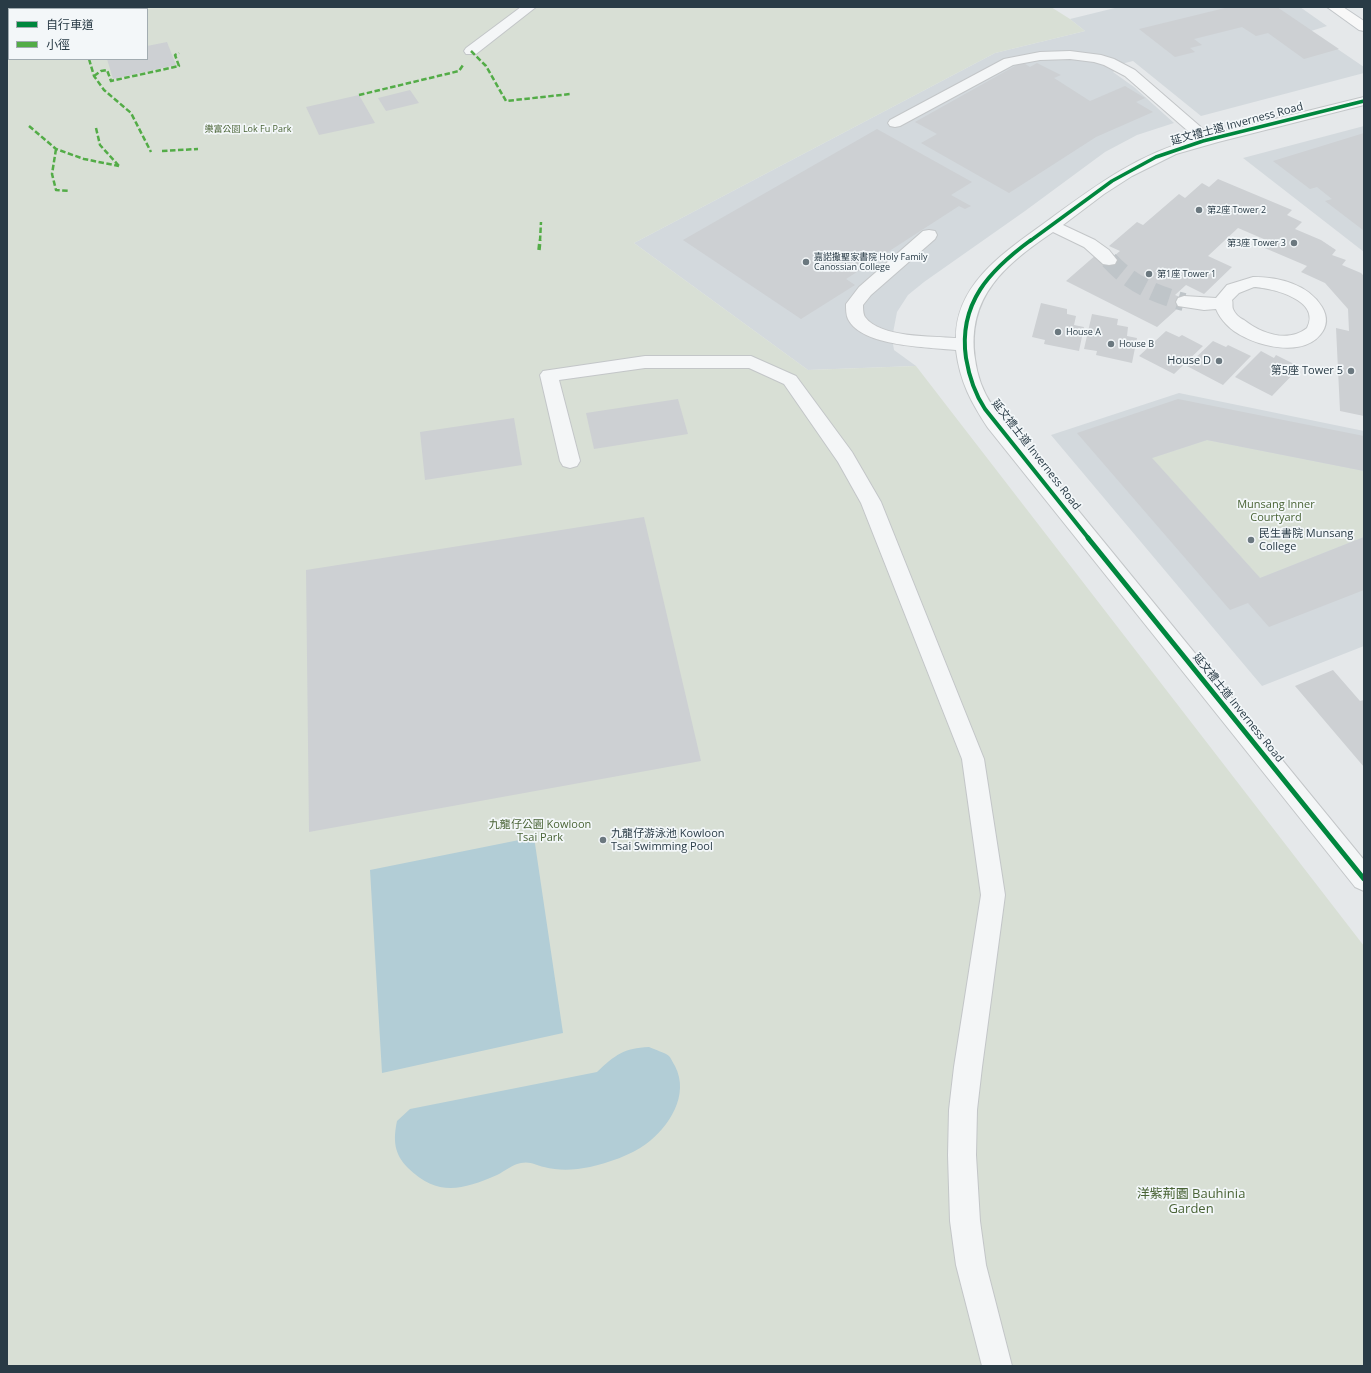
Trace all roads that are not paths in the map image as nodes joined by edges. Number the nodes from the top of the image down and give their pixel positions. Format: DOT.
graph roads {
  1 [pos="529,7"];
  2 [pos="1334,7"];
  3 [pos="1364,27"];
  4 [pos="471,51"];
  5 [pos="1364,101"];
  6 [pos="895,123"];
  7 [pos="1208,140"];
  8 [pos="1051,225"];
  9 [pos="929,235"];
  10 [pos="1109,260"];
  11 [pos="1184,302"];
  12 [pos="1222,303"];
  13 [pos="964,345"];
  14 [pos="570,461"];
  15 [pos="1364,879"];
  16 [pos="997,1366"];
  1 -- 4 [label="street"];
  2 -- 3 [label="main road"];
  5 -- 7 [label="street, 延文禮士道 Inverness Road"];
  6 -- 7 [label="street"];
  7 -- 8 [label="street, 延文禮士道 Inverness Road"];
  8 -- 10 [label="street"];
  8 -- 13 [label="street, 延文禮士道 Inverness Road"];
  9 -- 13 [label="street"];
  11 -- 12 [label="street"];
  12 -- 12 [label="street"];
  13 -- 15 [label="street, 延文禮士道 Inverness Road"];
  14 -- 16 [label="street"];
}
